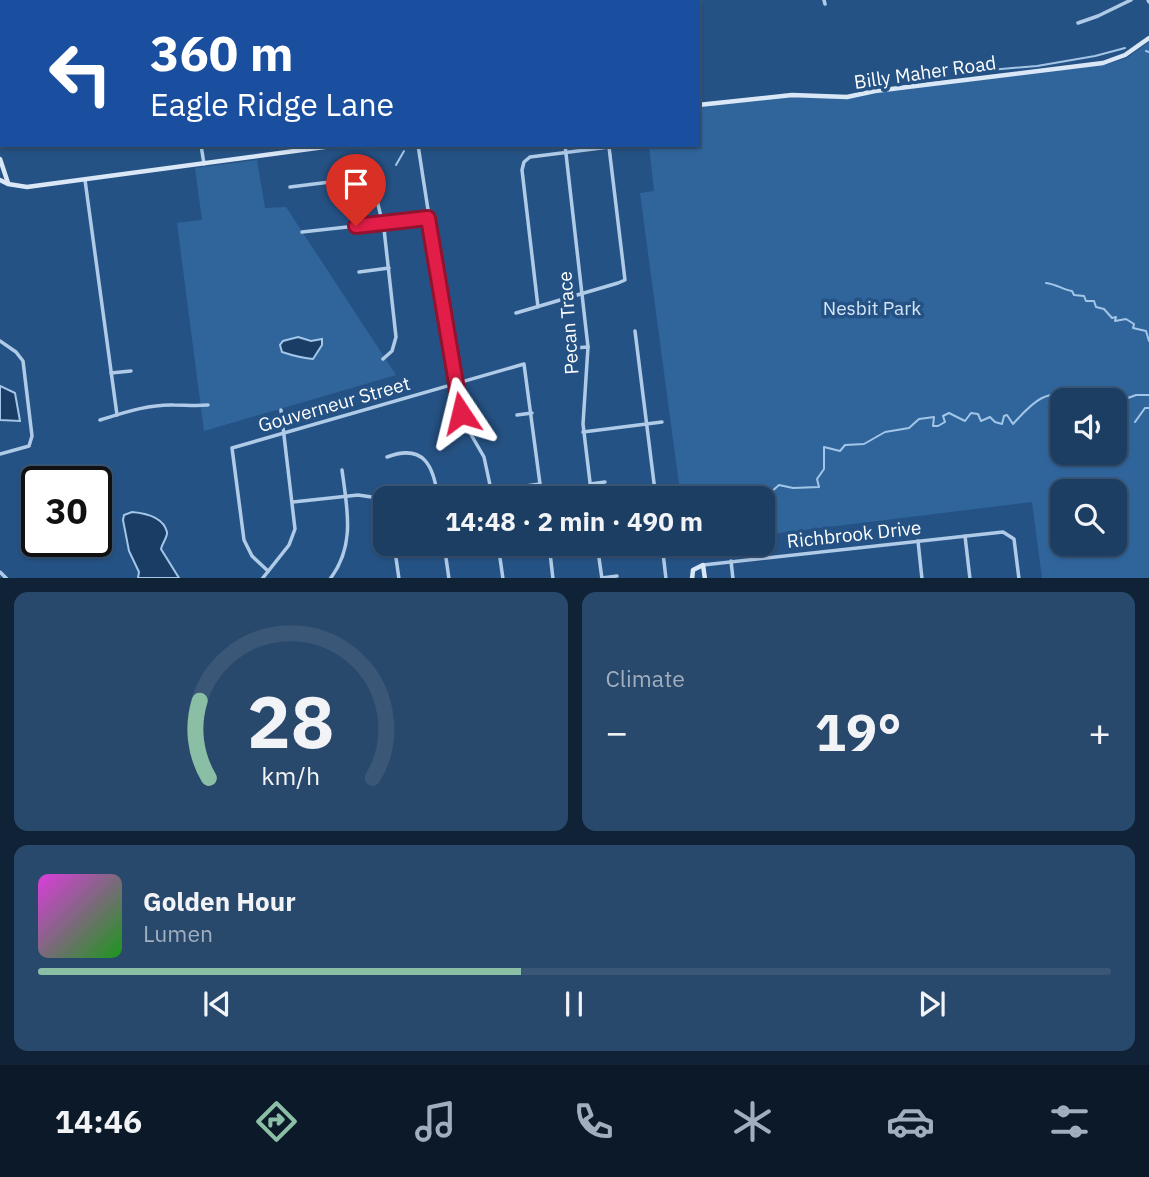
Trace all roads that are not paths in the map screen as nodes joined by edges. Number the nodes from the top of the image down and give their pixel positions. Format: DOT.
graph roads {
  1 [pos="1131,0"];
  2 [pos="1078,23"];
  3 [pos="1149,38"];
  4 [pos="700,105"];
  5 [pos="201,147"];
  6 [pos="325,147"];
  7 [pos="418,147"];
  8 [pos="565,147"];
  9 [pos="610,147"];
  10 [pos="566,152"];
  11 [pos="0,159"];
  12 [pos="204,164"];
  13 [pos="0,180"];
  14 [pos="85,180"];
  15 [pos="8,184"];
  16 [pos="290,187"];
  17 [pos="428,218"];
  18 [pos="383,223"];
  19 [pos="302,232"];
  20 [pos="389,268"];
  21 [pos="359,272"];
  22 [pos="582,294"];
  23 [pos="538,307"];
  24 [pos="516,313"];
  25 [pos="635,331"];
  26 [pos="0,341"];
  27 [pos="588,347"];
  28 [pos="573,348"];
  29 [pos="383,359"];
  30 [pos="131,371"];
  31 [pos="111,373"];
  32 [pos="455,382"];
  33 [pos="208,405"];
  34 [pos="281,410"];
  35 [pos="532,413"];
  36 [pos="117,415"];
  37 [pos="517,415"];
  38 [pos="100,420"];
  39 [pos="663,422"];
  40 [pos="646,424"];
  41 [pos="583,432"];
  42 [pos="284,433"];
  43 [pos="0,454"];
  44 [pos="387,457"];
  45 [pos="342,470"];
  46 [pos="605,482"];
  47 [pos="590,484"];
  48 [pos="435,486"];
  49 [pos="491,486"];
  50 [pos="526,486"];
  51 [pos="654,486"];
  52 [pos="345,496"];
  53 [pos="373,497"];
  54 [pos="293,503"];
  55 [pos="965,536"];
  56 [pos="918,541"];
  57 [pos="396,556"];
  58 [pos="445,556"];
  59 [pos="500,556"];
  60 [pos="551,556"];
  61 [pos="599,556"];
  62 [pos="663,556"];
  63 [pos="731,561"];
  64 [pos="703,565"];
  65 [pos="268,571"];
  66 [pos="617,576"];
  67 [pos="263,578"];
  68 [pos="331,578"];
  69 [pos="399,578"];
  70 [pos="449,578"];
  71 [pos="503,578"];
  72 [pos="554,578"];
  73 [pos="602,578"];
  74 [pos="666,578"];
  75 [pos="692,578"];
  76 [pos="705,578"];
  77 [pos="733,578"];
  78 [pos="922,578"];
  79 [pos="971,578"];
  80 [pos="1018,578"];
  1 -- 2 [label="street"];
  3 -- 4 [label="main road, Billy Maher Road"];
  5 -- 12 [label="street"];
  6 -- 12 [label="main road"];
  7 -- 17 [label="street"];
  8 -- 10 [label="street, Pecan Trace"];
  9 -- 10 [label="street"];
  9 -- 22 [label="street"];
  10 -- 22 [label="street, Pecan Trace"];
  10 -- 23 [label="street"];
  11 -- 15 [label="main road"];
  12 -- 14 [label="main road"];
  13 -- 15 [label="main road"];
  14 -- 15 [label="main road"];
  14 -- 31 [label="street"];
  16 -- 18 [label="street"];
  17 -- 18 [label="street"];
  17 -- 32 [label="street"];
  18 -- 19 [label="street"];
  18 -- 20 [label="street"];
  20 -- 21 [label="street"];
  20 -- 29 [label="street"];
  22 -- 23 [label="street"];
  22 -- 27 [label="street, Pecan Trace"];
  23 -- 24 [label="street"];
  25 -- 40 [label="street"];
  26 -- 43 [label="street"];
  27 -- 28 [label="street"];
  27 -- 41 [label="street, Pecan Trace"];
  30 -- 31 [label="street"];
  31 -- 36 [label="street"];
  32 -- 35 [label="street, Gouverneur Street"];
  32 -- 42 [label="street, Gouverneur Street"];
  32 -- 49 [label="street"];
  33 -- 36 [label="street"];
  34 -- 42 [label="street"];
  35 -- 37 [label="street"];
  35 -- 50 [label="street"];
  36 -- 38 [label="street"];
  39 -- 40 [label="street"];
  40 -- 41 [label="street"];
  40 -- 51 [label="street"];
  41 -- 47 [label="street, Pecan Trace"];
  42 -- 54 [label="street"];
  42 -- 65 [label="street, Gouverneur Street"];
  44 -- 48 [label="street"];
  45 -- 52 [label="street"];
  46 -- 47 [label="street"];
  52 -- 53 [label="street"];
  52 -- 54 [label="street"];
  52 -- 68 [label="street"];
  54 -- 65 [label="street"];
  55 -- 56 [label="street, Richbrook Drive"];
  55 -- 79 [label="street"];
  55 -- 80 [label="street, Richbrook Drive"];
  56 -- 63 [label="street, Richbrook Drive"];
  56 -- 78 [label="street"];
  57 -- 69 [label="street"];
  58 -- 70 [label="street"];
  59 -- 71 [label="street"];
  60 -- 72 [label="street"];
  61 -- 73 [label="street"];
  62 -- 74 [label="street"];
  63 -- 64 [label="street, Richbrook Drive"];
  63 -- 77 [label="street"];
  64 -- 75 [label="main road"];
  64 -- 76 [label="main road"];
  65 -- 67 [label="street"];
  66 -- 73 [label="street"];
}
